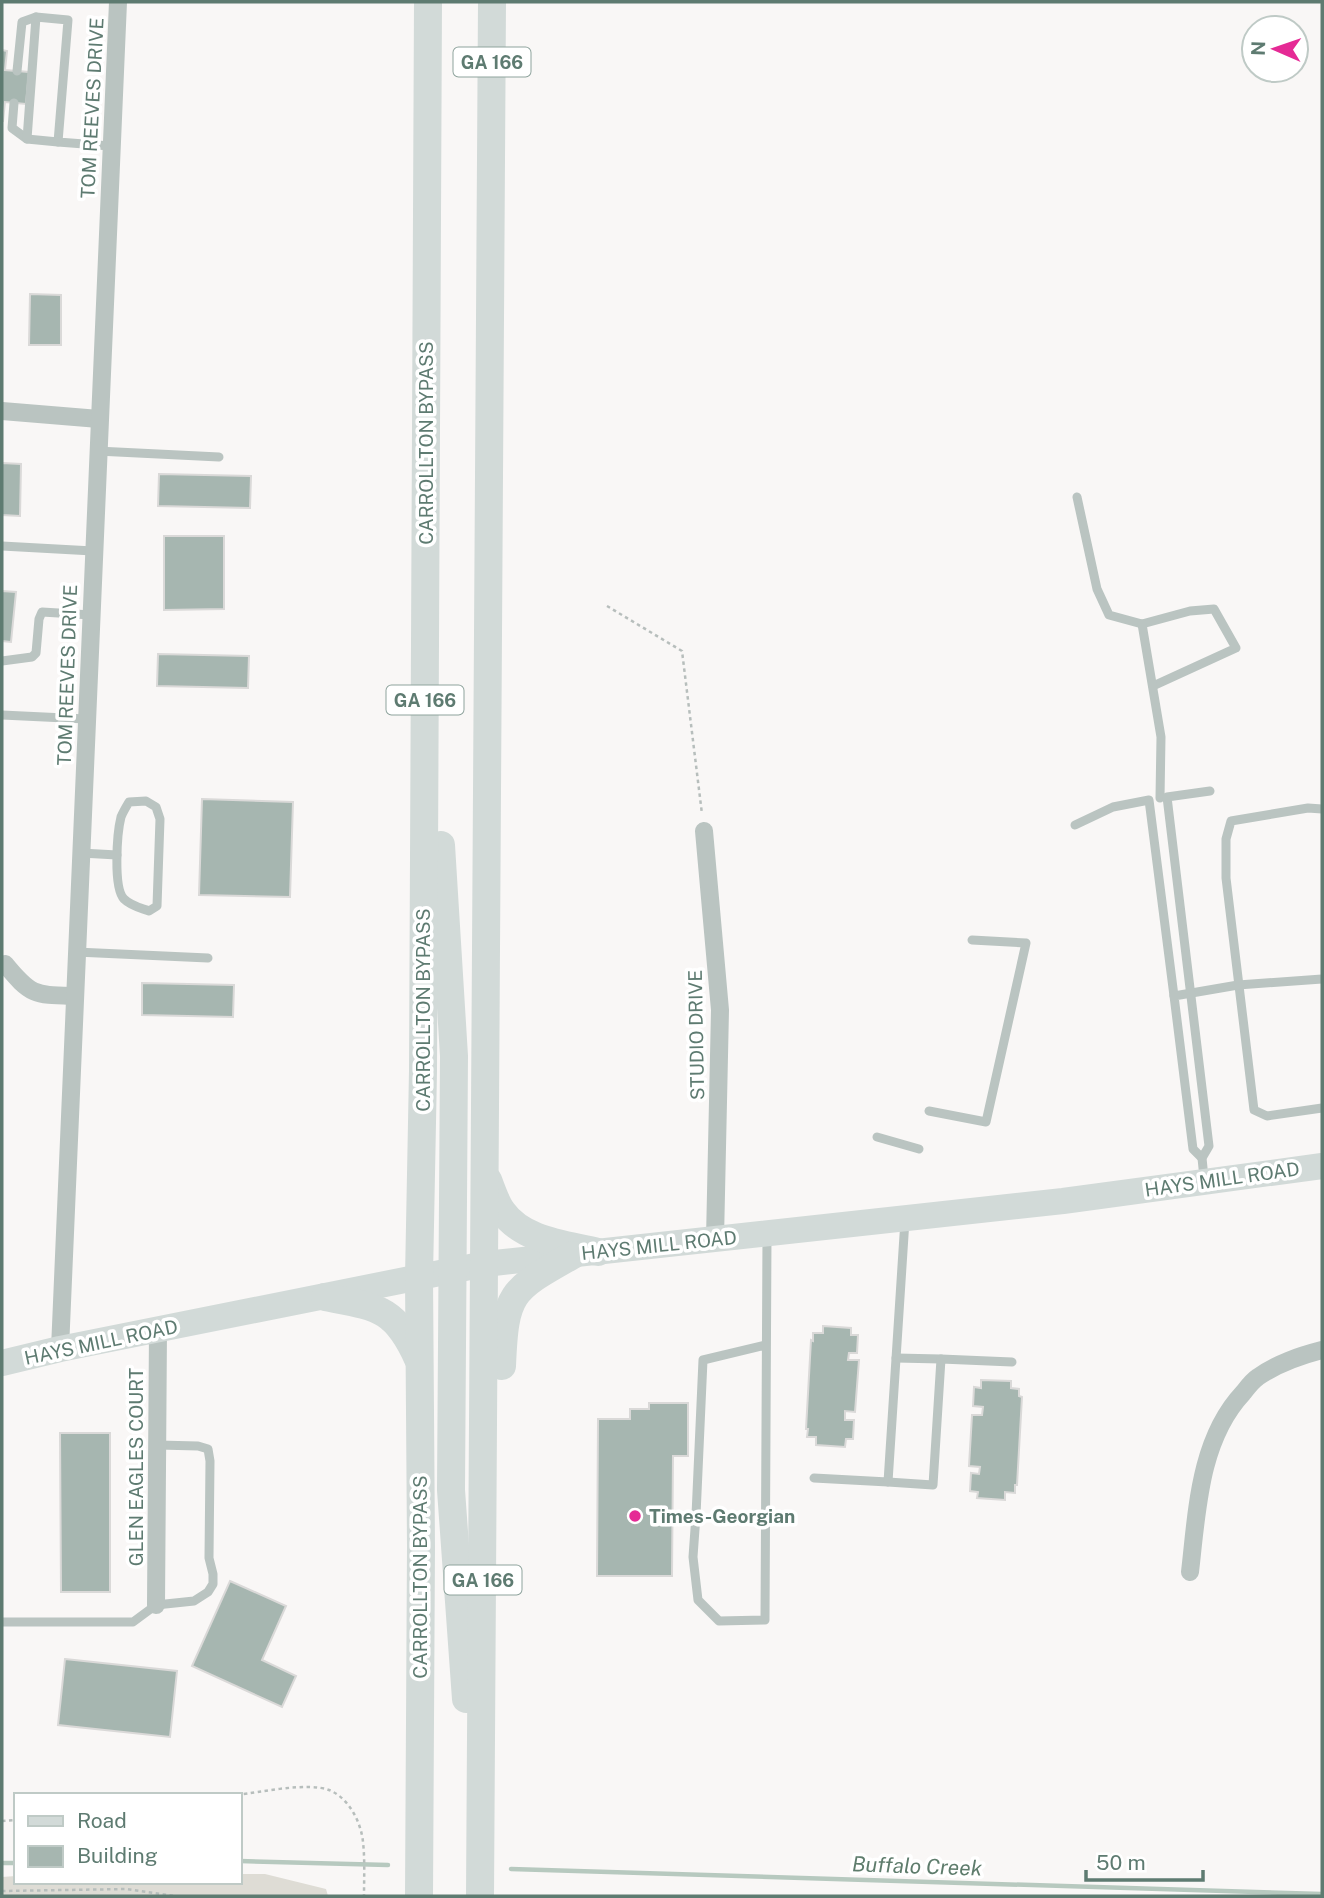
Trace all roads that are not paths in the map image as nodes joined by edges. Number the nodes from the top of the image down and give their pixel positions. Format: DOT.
graph roads {
  1 [pos="118,2"];
  2 [pos="428,2"];
  3 [pos="492,2"];
  4 [pos="36,17"];
  5 [pos="17,71"];
  6 [pos="14,103"];
  7 [pos="27,139"];
  8 [pos="58,142"];
  9 [pos="110,146"];
  10 [pos="2,411"];
  11 [pos="99,419"];
  12 [pos="97,452"];
  13 [pos="219,457"];
  14 [pos="1077,497"];
  15 [pos="2,546"];
  16 [pos="93,551"];
  17 [pos="90,615"];
  18 [pos="1142,624"];
  19 [pos="2,661"];
  20 [pos="1153,686"];
  21 [pos="425,703"];
  22 [pos="2,715"];
  23 [pos="86,719"];
  24 [pos="1210,791"];
  25 [pos="1164,798"];
  26 [pos="1149,800"];
  27 [pos="1322,809"];
  28 [pos="1075,825"];
  29 [pos="704,831"];
  30 [pos="81,853"];
  31 [pos="117,855"];
  32 [pos="972,940"];
  33 [pos="76,952"];
  34 [pos="208,958"];
  35 [pos="5,964"];
  36 [pos="1320,981"];
  37 [pos="1238,985"];
  38 [pos="1192,993"];
  39 [pos="75,996"];
  40 [pos="1174,996"];
  41 [pos="1322,1108"];
  42 [pos="929,1111"];
  43 [pos="877,1137"];
  44 [pos="919,1149"];
  45 [pos="1322,1166"];
  46 [pos="1203,1170"];
  47 [pos="485,1172"];
  48 [pos="905,1219"];
  49 [pos="766,1234"];
  50 [pos="715,1239"];
  51 [pos="585,1253"];
  52 [pos="485,1264"];
  53 [pos="454,1270"];
  54 [pos="419,1277"];
  55 [pos="325,1297"];
  56 [pos="158,1330"];
  57 [pos="766,1345"];
  58 [pos="60,1349"];
  59 [pos="1322,1350"];
  60 [pos="896,1358"];
  61 [pos="942,1359"];
  62 [pos="1012,1362"];
  63 [pos="2,1363"];
  64 [pos="420,1364"];
  65 [pos="158,1445"];
  66 [pos="814,1478"];
  67 [pos="888,1482"];
  68 [pos="484,1553"];
  69 [pos="1190,1572"];
  70 [pos="156,1605"];
  71 [pos="2,1622"];
  72 [pos="480,1827"];
  73 [pos="419,1896"];
  74 [pos="480,1896"];
  1 -- 9 [label="street, TOM REEVES DRIVE"];
  2 -- 21 [label="main road, CARROLLTON BYPASS / GA 166"];
  3 -- 47 [label="main road, GA 166"];
  4 -- 5 [label="lane"];
  4 -- 7 [label="lane"];
  4 -- 8 [label="lane"];
  6 -- 7 [label="lane"];
  7 -- 8 [label="lane"];
  8 -- 9 [label="lane"];
  9 -- 11 [label="street, TOM REEVES DRIVE"];
  10 -- 11 [label="street"];
  11 -- 12 [label="street, TOM REEVES DRIVE"];
  12 -- 13 [label="lane"];
  12 -- 16 [label="street, TOM REEVES DRIVE"];
  14 -- 18 [label="lane"];
  15 -- 16 [label="lane"];
  16 -- 17 [label="street, TOM REEVES DRIVE"];
  17 -- 19 [label="lane"];
  17 -- 23 [label="street, TOM REEVES DRIVE"];
  18 -- 20 [label="lane"];
  18 -- 20 [label="lane"];
  20 -- 25 [label="lane"];
  21 -- 53 [label="main road"];
  21 -- 54 [label="main road, CARROLLTON BYPASS / GA 166"];
  22 -- 23 [label="lane"];
  23 -- 30 [label="street, TOM REEVES DRIVE"];
  24 -- 25 [label="lane"];
  25 -- 26 [label="lane"];
  25 -- 38 [label="lane"];
  26 -- 28 [label="lane"];
  26 -- 40 [label="lane"];
  27 -- 37 [label="lane"];
  29 -- 50 [label="street, STUDIO DRIVE"];
  30 -- 31 [label="lane"];
  30 -- 33 [label="street, TOM REEVES DRIVE"];
  31 -- 31 [label="lane"];
  32 -- 42 [label="lane"];
  33 -- 34 [label="lane"];
  33 -- 39 [label="street, TOM REEVES DRIVE"];
  35 -- 39 [label="street"];
  36 -- 37 [label="lane"];
  37 -- 38 [label="lane"];
  37 -- 41 [label="lane"];
  38 -- 40 [label="lane"];
  38 -- 46 [label="lane"];
  39 -- 58 [label="street, TOM REEVES DRIVE"];
  40 -- 46 [label="lane"];
  43 -- 44 [label="lane"];
  45 -- 46 [label="street, HAYS MILL ROAD"];
  46 -- 48 [label="street, HAYS MILL ROAD"];
  47 -- 51 [label="main road"];
  47 -- 52 [label="main road, GA 166"];
  48 -- 49 [label="street, HAYS MILL ROAD"];
  48 -- 60 [label="lane"];
  49 -- 50 [label="street, HAYS MILL ROAD"];
  49 -- 57 [label="lane"];
  50 -- 51 [label="street, HAYS MILL ROAD"];
  51 -- 52 [label="street, HAYS MILL ROAD"];
  51 -- 68 [label="main road"];
  52 -- 53 [label="street, HAYS MILL ROAD"];
  52 -- 68 [label="main road, GA 166"];
  53 -- 54 [label="street, HAYS MILL ROAD"];
  53 -- 72 [label="main road"];
  54 -- 55 [label="street, HAYS MILL ROAD"];
  54 -- 64 [label="main road, CARROLLTON BYPASS / GA 166"];
  55 -- 56 [label="street, HAYS MILL ROAD"];
  55 -- 64 [label="main road"];
  56 -- 58 [label="street, HAYS MILL ROAD"];
  56 -- 65 [label="street, GLEN EAGLES COURT"];
  57 -- 57 [label="lane"];
  58 -- 63 [label="street, HAYS MILL ROAD"];
  59 -- 69 [label="street"];
  60 -- 61 [label="lane"];
  60 -- 67 [label="lane"];
  61 -- 62 [label="lane"];
  61 -- 67 [label="lane"];
  64 -- 73 [label="main road, CARROLLTON BYPASS / GA 166"];
  65 -- 70 [label="street, GLEN EAGLES COURT"];
  65 -- 70 [label="lane"];
  66 -- 67 [label="lane"];
  68 -- 72 [label="main road, GA 166"];
  70 -- 71 [label="lane"];
  72 -- 74 [label="main road, GA 166"];
}
